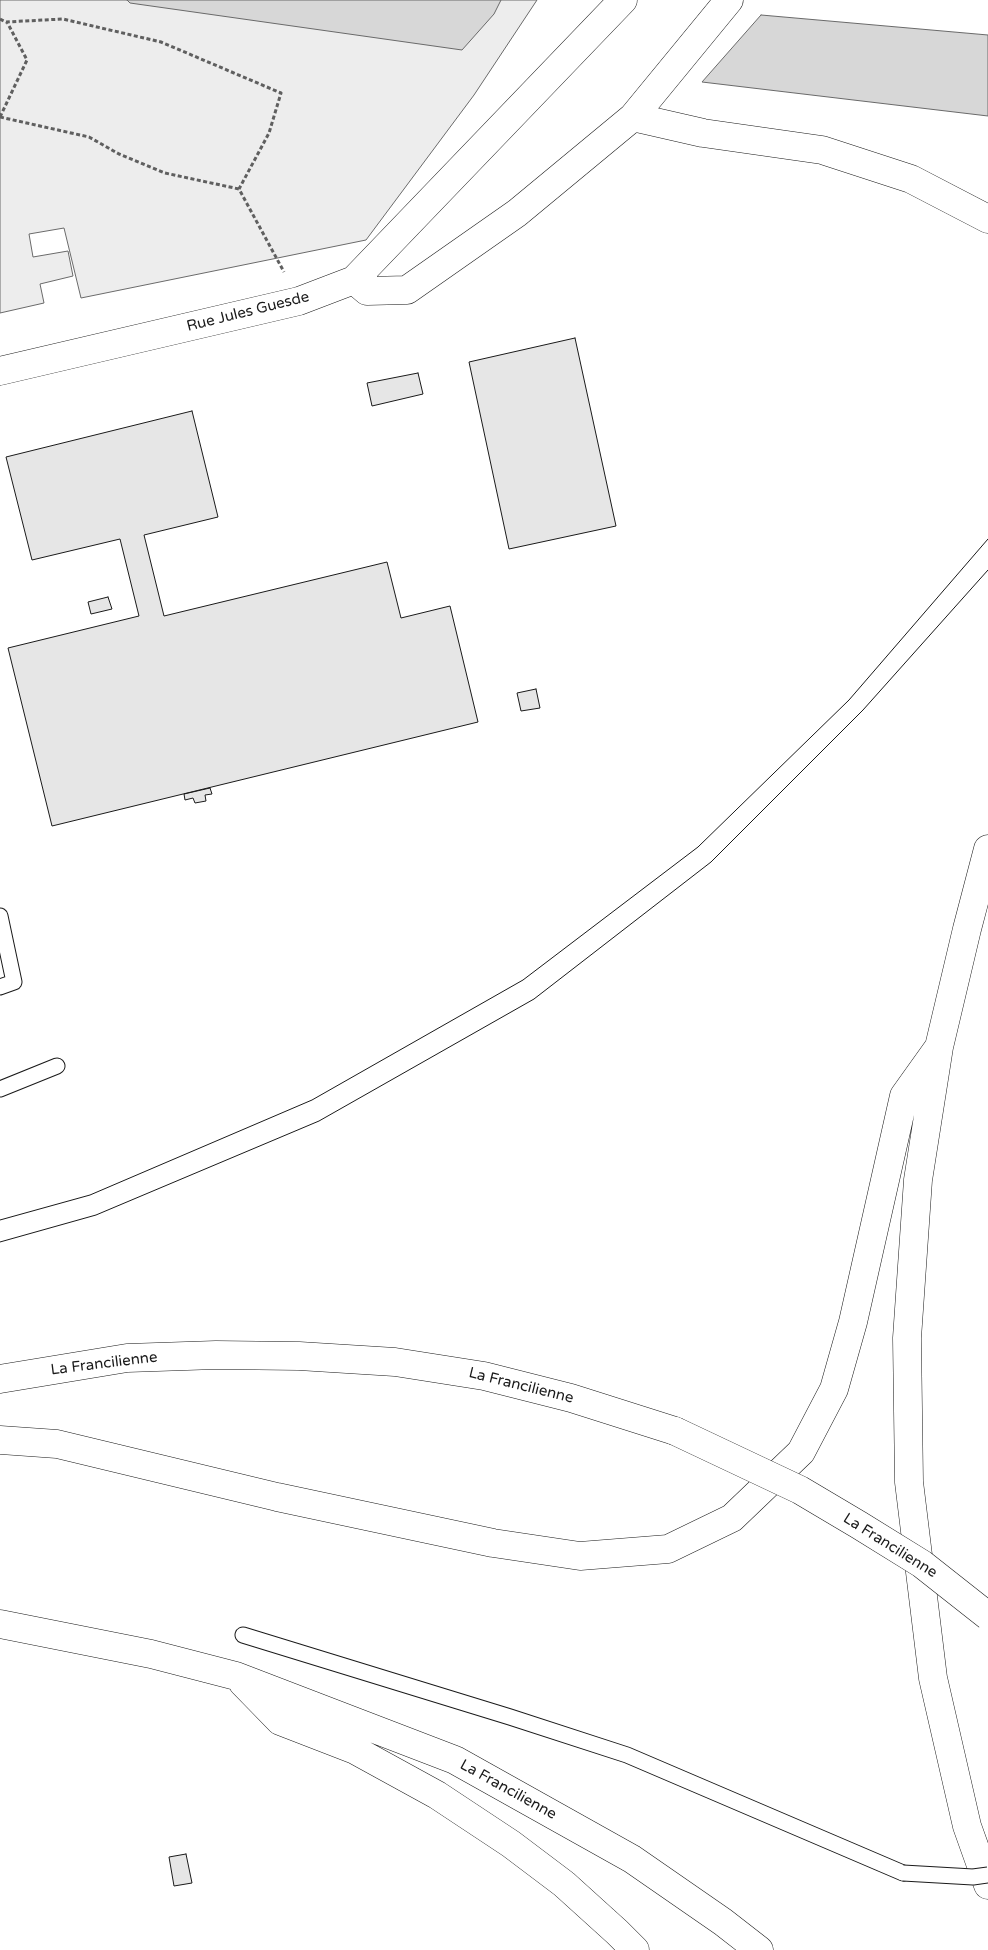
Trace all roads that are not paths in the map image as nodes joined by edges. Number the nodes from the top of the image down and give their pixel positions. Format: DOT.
graph roads {
  1 [pos="623,0"];
  2 [pos="729,0"];
  3 [pos="633,117"];
  4 [pos="988,219"];
  5 [pos="354,280"];
  6 [pos="0,371"];
  7 [pos="988,850"];
  8 [pos="0,916"];
  9 [pos="0,987"];
  10 [pos="940,1047"];
  11 [pos="57,1066"];
  12 [pos="0,1089"];
  13 [pos="0,1379"];
  14 [pos="0,1440"];
  15 [pos="988,1616"];
  16 [pos="0,1624"];
  17 [pos="243,1635"];
  18 [pos="236,1676"];
  19 [pos="988,1875"];
  20 [pos="988,1885"];
  21 [pos="635,1950"];
  22 [pos="759,1950"];
  1 -- 5 [label="main road, Rue Jules Guesde"];
  2 -- 3 [label="main road"];
  3 -- 4 [label="main road"];
  3 -- 5 [label="main road"];
  5 -- 6 [label="main road, Rue Jules Guesde"];
  7 -- 10 [label="main road"];
  8 -- 9 [label="lane"];
  10 -- 14 [label="main road"];
  10 -- 20 [label="main road"];
  11 -- 12 [label="lane"];
  13 -- 15 [label="main road, La Francilienne, bridge"];
  16 -- 18 [label="main road, La Francilienne"];
  17 -- 19 [label="lane, bridge"];
  18 -- 21 [label="main road"];
  18 -- 22 [label="main road, La Francilienne"];
}
